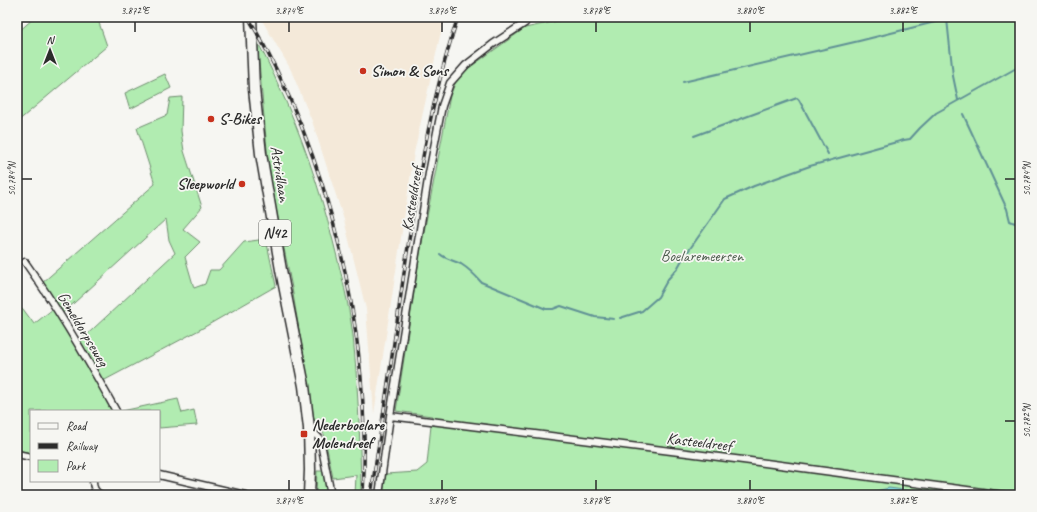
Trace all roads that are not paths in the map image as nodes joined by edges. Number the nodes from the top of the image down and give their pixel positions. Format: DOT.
graph roads {
  1 [pos="251,17"];
  2 [pos="525,23"];
  3 [pos="25,262"];
  4 [pos="115,410"];
  5 [pos="390,416"];
  6 [pos="309,428"];
  7 [pos="17,454"];
  8 [pos="30,457"];
  9 [pos="160,475"];
  10 [pos="93,482"];
  11 [pos="101,495"];
  12 [pos="245,495"];
  13 [pos="309,495"];
  14 [pos="331,495"];
  15 [pos="379,495"];
  16 [pos="1004,495"];
  1 -- 6 [label="main road, Astridlaan / N42"];
  2 -- 5 [label="street, Kasteeldreef"];
  3 -- 4 [label="street, Gemeldorpseweg"];
  5 -- 15 [label="street, Kasteeldreef"];
  5 -- 16 [label="street, Kasteeldreef"];
  6 -- 13 [label="main road, Astridlaan / N42"];
  6 -- 14 [label="street"];
  7 -- 8 [label="street"];
  9 -- 12 [label="street"];
  10 -- 11 [label="street"];
}
